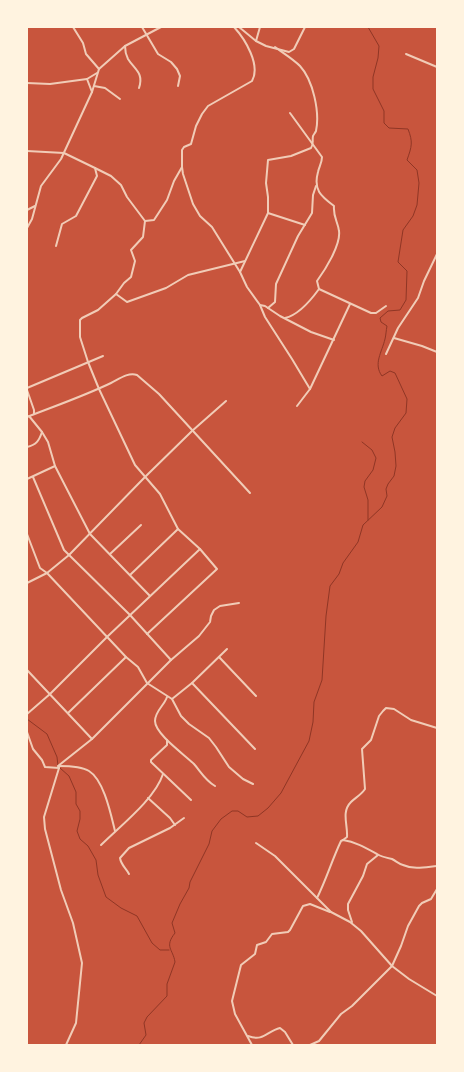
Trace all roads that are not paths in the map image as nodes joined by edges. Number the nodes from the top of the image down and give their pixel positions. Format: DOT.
graph roads {
  1 [pos="73,27"];
  2 [pos="142,27"];
  3 [pos="161,27"];
  4 [pos="234,27"];
  5 [pos="239,27"];
  6 [pos="260,27"];
  7 [pos="305,27"];
  8 [pos="147,35"];
  9 [pos="256,41"];
  10 [pos="125,46"];
  11 [pos="275,47"];
  12 [pos="406,54"];
  13 [pos="437,67"];
  14 [pos="98,71"];
  15 [pos="87,79"];
  16 [pos="27,83"];
  17 [pos="94,86"];
  18 [pos="178,86"];
  19 [pos="139,88"];
  20 [pos="92,92"];
  21 [pos="120,99"];
  22 [pos="290,113"];
  23 [pos="313,146"];
  24 [pos="27,150"];
  25 [pos="64,153"];
  26 [pos="182,166"];
  27 [pos="95,168"];
  28 [pos="316,185"];
  29 [pos="35,206"];
  30 [pos="27,210"];
  31 [pos="268,213"];
  32 [pos="145,221"];
  33 [pos="305,224"];
  34 [pos="27,228"];
  35 [pos="56,246"];
  36 [pos="437,254"];
  37 [pos="245,261"];
  38 [pos="234,263"];
  39 [pos="240,272"];
  40 [pos="319,289"];
  41 [pos="116,294"];
  42 [pos="350,304"];
  43 [pos="260,305"];
  44 [pos="386,306"];
  45 [pos="268,308"];
  46 [pos="285,318"];
  47 [pos="394,338"];
  48 [pos="334,340"];
  49 [pos="437,352"];
  50 [pos="386,354"];
  51 [pos="102,356"];
  52 [pos="88,362"];
  53 [pos="27,389"];
  54 [pos="99,389"];
  55 [pos="310,389"];
  56 [pos="226,401"];
  57 [pos="297,406"];
  58 [pos="34,414"];
  59 [pos="28,417"];
  60 [pos="192,431"];
  61 [pos="42,432"];
  62 [pos="27,447"];
  63 [pos="55,466"];
  64 [pos="33,477"];
  65 [pos="145,478"];
  66 [pos="27,479"];
  67 [pos="250,493"];
  68 [pos="141,525"];
  69 [pos="178,529"];
  70 [pos="27,534"];
  71 [pos="90,534"];
  72 [pos="30,542"];
  73 [pos="27,544"];
  74 [pos="200,549"];
  75 [pos="110,554"];
  76 [pos="69,555"];
  77 [pos="47,573"];
  78 [pos="130,575"];
  79 [pos="27,583"];
  80 [pos="150,596"];
  81 [pos="239,603"];
  82 [pos="130,615"];
  83 [pos="147,634"];
  84 [pos="108,636"];
  85 [pos="227,649"];
  86 [pos="126,657"];
  87 [pos="219,657"];
  88 [pos="171,660"];
  89 [pos="27,670"];
  90 [pos="147,683"];
  91 [pos="192,683"];
  92 [pos="50,694"];
  93 [pos="167,696"];
  94 [pos="256,696"];
  95 [pos="172,699"];
  96 [pos="27,708"];
  97 [pos="27,713"];
  98 [pos="68,714"];
  99 [pos="437,728"];
  100 [pos="27,732"];
  101 [pos="166,738"];
  102 [pos="92,739"];
  103 [pos="255,749"];
  104 [pos="58,767"];
  105 [pos="163,774"];
  106 [pos="253,784"];
  107 [pos="215,786"];
  108 [pos="148,798"];
  109 [pos="191,800"];
  110 [pos="184,818"];
  111 [pos="175,825"];
  112 [pos="115,831"];
  113 [pos="343,840"];
  114 [pos="256,843"];
  115 [pos="101,845"];
  116 [pos="378,855"];
  117 [pos="437,866"];
  118 [pos="129,874"];
  119 [pos="437,889"];
  120 [pos="317,898"];
  121 [pos="331,912"];
  122 [pos="354,925"];
  123 [pos="392,966"];
  124 [pos="437,996"];
  125 [pos="248,1036"];
  126 [pos="66,1045"];
  127 [pos="252,1045"];
  128 [pos="293,1045"];
  129 [pos="310,1045"];
  1 -- 14 [label="street"];
  2 -- 8 [label="street"];
  3 -- 8 [label="street"];
  4 -- 26 [label="street"];
  5 -- 9 [label="street"];
  6 -- 9 [label="street"];
  7 -- 11 [label="street"];
  8 -- 10 [label="street"];
  8 -- 18 [label="street"];
  9 -- 11 [label="street"];
  10 -- 14 [label="street"];
  10 -- 19 [label="street"];
  11 -- 23 [label="street"];
  12 -- 13 [label="street"];
  14 -- 15 [label="street"];
  14 -- 17 [label="street"];
  15 -- 16 [label="street"];
  15 -- 20 [label="street"];
  17 -- 20 [label="street"];
  17 -- 21 [label="street"];
  20 -- 25 [label="street"];
  22 -- 23 [label="street"];
  23 -- 28 [label="street"];
  23 -- 31 [label="street"];
  24 -- 25 [label="street"];
  25 -- 27 [label="street"];
  25 -- 29 [label="street"];
  26 -- 32 [label="street"];
  26 -- 38 [label="street"];
  27 -- 32 [label="street"];
  27 -- 35 [label="street"];
  28 -- 33 [label="street"];
  28 -- 40 [label="street"];
  29 -- 30 [label="street"];
  29 -- 34 [label="street"];
  31 -- 33 [label="street"];
  31 -- 37 [label="street"];
  32 -- 41 [label="street"];
  33 -- 45 [label="street"];
  36 -- 47 [label="street"];
  37 -- 38 [label="street"];
  37 -- 39 [label="street"];
  38 -- 39 [label="street"];
  38 -- 41 [label="street"];
  39 -- 43 [label="street"];
  40 -- 42 [label="street"];
  40 -- 46 [label="street"];
  41 -- 52 [label="street"];
  42 -- 44 [label="street"];
  42 -- 48 [label="street"];
  43 -- 45 [label="street"];
  43 -- 55 [label="street"];
  45 -- 46 [label="street"];
  46 -- 48 [label="street"];
  47 -- 49 [label="street"];
  47 -- 50 [label="street"];
  48 -- 55 [label="street"];
  51 -- 52 [label="street"];
  52 -- 53 [label="street"];
  52 -- 54 [label="street"];
  53 -- 58 [label="street"];
  54 -- 58 [label="street"];
  54 -- 60 [label="street"];
  54 -- 65 [label="street"];
  55 -- 57 [label="street"];
  56 -- 60 [label="street"];
  58 -- 59 [label="street"];
  59 -- 61 [label="street"];
  60 -- 65 [label="street"];
  60 -- 67 [label="street"];
  61 -- 62 [label="street"];
  61 -- 63 [label="street"];
  63 -- 64 [label="street"];
  63 -- 71 [label="street"];
  64 -- 66 [label="street"];
  64 -- 76 [label="street"];
  65 -- 69 [label="street"];
  65 -- 71 [label="street"];
  68 -- 75 [label="street"];
  69 -- 74 [label="street"];
  69 -- 78 [label="street"];
  70 -- 72 [label="street"];
  71 -- 75 [label="street"];
  71 -- 76 [label="street"];
  72 -- 73 [label="street"];
  72 -- 77 [label="street"];
  74 -- 80 [label="street"];
  74 -- 83 [label="street"];
  75 -- 78 [label="street"];
  76 -- 77 [label="street"];
  76 -- 82 [label="street"];
  77 -- 79 [label="street"];
  77 -- 84 [label="street"];
  78 -- 80 [label="street"];
  80 -- 82 [label="street"];
  81 -- 88 [label="street"];
  82 -- 83 [label="street"];
  82 -- 84 [label="street"];
  83 -- 88 [label="street"];
  84 -- 86 [label="street"];
  84 -- 92 [label="street"];
  85 -- 87 [label="street"];
  86 -- 90 [label="street"];
  86 -- 98 [label="street"];
  87 -- 91 [label="street"];
  87 -- 94 [label="street"];
  88 -- 90 [label="street"];
  89 -- 92 [label="street"];
  90 -- 93 [label="street"];
  90 -- 102 [label="street"];
  91 -- 95 [label="street"];
  91 -- 103 [label="street"];
  92 -- 97 [label="street"];
  92 -- 98 [label="street"];
  93 -- 95 [label="street"];
  93 -- 101 [label="street"];
  95 -- 106 [label="street"];
  96 -- 97 [label="street"];
  98 -- 102 [label="street"];
  99 -- 113 [label="street"];
  100 -- 104 [label="street"];
  101 -- 105 [label="street"];
  101 -- 107 [label="street"];
  102 -- 104 [label="street"];
  104 -- 112 [label="street"];
  104 -- 126 [label="street"];
  105 -- 108 [label="street"];
  105 -- 109 [label="street"];
  108 -- 111 [label="street"];
  108 -- 112 [label="street"];
  110 -- 111 [label="street"];
  111 -- 118 [label="street"];
  112 -- 115 [label="street"];
  113 -- 116 [label="street"];
  113 -- 120 [label="street"];
  114 -- 120 [label="street"];
  116 -- 117 [label="street"];
  116 -- 122 [label="street"];
  119 -- 123 [label="street"];
  120 -- 121 [label="street"];
  121 -- 122 [label="street"];
  121 -- 125 [label="street"];
  122 -- 123 [label="street"];
  123 -- 124 [label="street"];
  123 -- 129 [label="street"];
  125 -- 127 [label="street"];
  125 -- 128 [label="street"];
}
